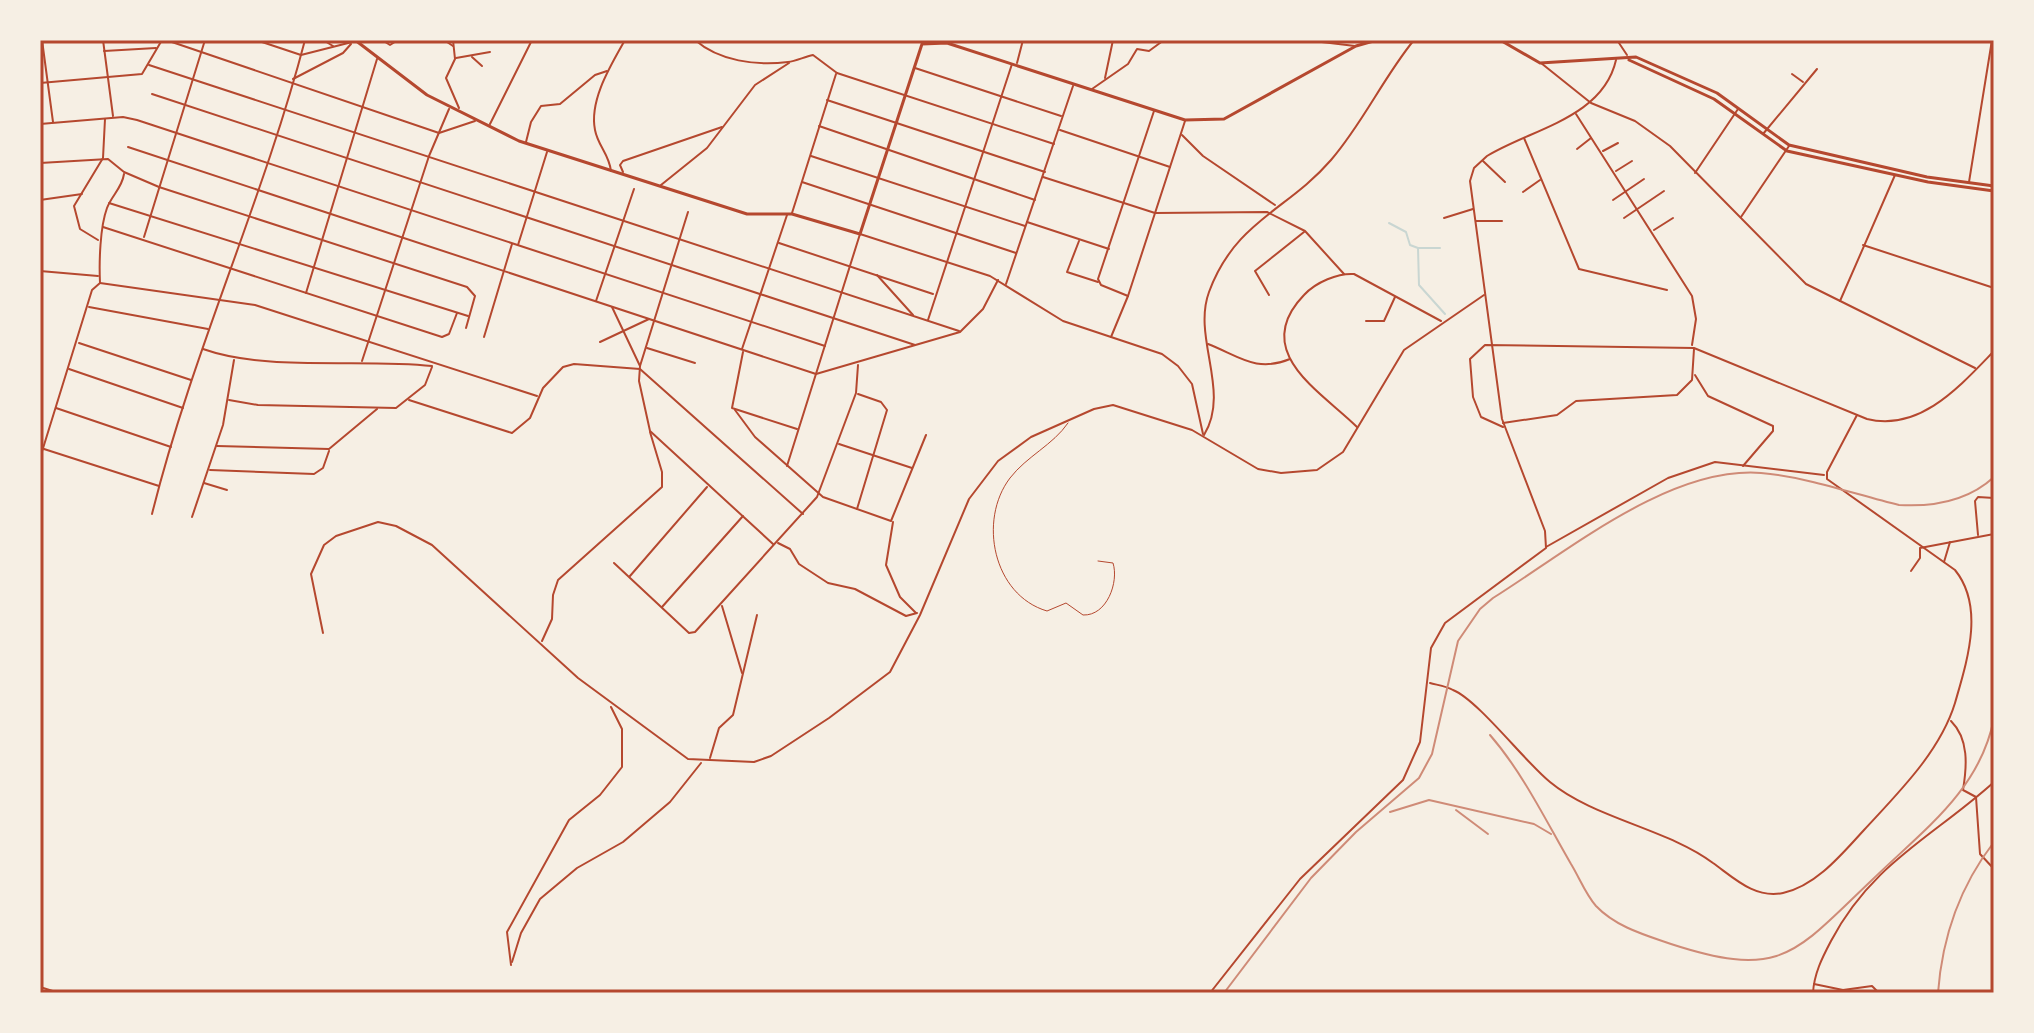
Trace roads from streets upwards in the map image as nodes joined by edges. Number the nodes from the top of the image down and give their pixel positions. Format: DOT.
graph roads {
  1 [pos="51,40"];
  2 [pos="103,40"];
  3 [pos="162,40"];
  4 [pos="166,40"];
  5 [pos="205,40"];
  6 [pos="256,40"];
  7 [pos="305,40"];
  8 [pos="323,40"];
  9 [pos="382,40"];
  10 [pos="398,40"];
  11 [pos="444,40"];
  12 [pos="453,40"];
  13 [pos="532,40"];
  14 [pos="625,40"];
  15 [pos="695,40"];
  16 [pos="1023,40"];
  17 [pos="1113,40"];
  18 [pos="1164,40"];
  19 [pos="1305,40"];
  20 [pos="1377,40"];
  21 [pos="1414,40"];
  22 [pos="1500,40"];
  23 [pos="1617,40"];
  24 [pos="1992,40"];
  25 [pos="42,41"];
  26 [pos="356,41"];
  27 [pos="1312,41"];
  28 [pos="1365,41"];
  29 [pos="922,42"];
  30 [pos="1509,42"];
  31 [pos="1356,46"];
  32 [pos="334,47"];
  33 [pos="455,47"];
  34 [pos="158,48"];
  35 [pos="104,51"];
  36 [pos="202,51"];
  37 [pos="490,52"];
  38 [pos="301,55"];
  39 [pos="471,57"];
  40 [pos="377,59"];
  41 [pos="455,59"];
  42 [pos="1616,60"];
  43 [pos="1629,60"];
  44 [pos="790,62"];
  45 [pos="1540,63"];
  46 [pos="1015,64"];
  47 [pos="149,65"];
  48 [pos="482,66"];
  49 [pos="1658,66"];
  50 [pos="914,68"];
  51 [pos="1817,69"];
  52 [pos="608,71"];
  53 [pos="1656,72"];
  54 [pos="837,73"];
  55 [pos="1792,74"];
  56 [pos="1682,77"];
  57 [pos="107,78"];
  58 [pos="193,78"];
  59 [pos="1105,78"];
  60 [pos="293,81"];
  61 [pos="48,82"];
  62 [pos="1680,82"];
  63 [pos="40,83"];
  64 [pos="1804,83"];
  65 [pos="1073,85"];
  66 [pos="1092,90"];
  67 [pos="152,94"];
  68 [pos="906,95"];
  69 [pos="1002,96"];
  70 [pos="827,100"];
  71 [pos="1591,103"];
  72 [pos="184,104"];
  73 [pos="449,108"];
  74 [pos="1739,108"];
  75 [pos="363,109"];
  76 [pos="285,110"];
  77 [pos="1155,110"];
  78 [pos="459,113"];
  79 [pos="1576,113"];
  80 [pos="1735,113"];
  81 [pos="1062,117"];
  82 [pos="104,118"];
  83 [pos="113,118"];
  84 [pos="1185,120"];
  85 [pos="475,121"];
  86 [pos="897,121"];
  87 [pos="993,122"];
  88 [pos="53,123"];
  89 [pos="40,124"];
  90 [pos="819,126"];
  91 [pos="489,127"];
  92 [pos="723,127"];
  93 [pos="1768,129"];
  94 [pos="1059,130"];
  95 [pos="176,133"];
  96 [pos="355,133"];
  97 [pos="439,133"];
  98 [pos="1181,133"];
  99 [pos="1762,134"];
  100 [pos="276,137"];
  101 [pos="1524,137"];
  102 [pos="1592,137"];
  103 [pos="525,143"];
  104 [pos="1618,143"];
  105 [pos="1054,144"];
  106 [pos="1789,145"];
  107 [pos="128,147"];
  108 [pos="984,149"];
  109 [pos="1577,149"];
  110 [pos="548,151"];
  111 [pos="888,151"];
  112 [pos="1787,151"];
  113 [pos="1602,152"];
  114 [pos="429,156"];
  115 [pos="811,156"];
  116 [pos="1140,157"];
  117 [pos="103,158"];
  118 [pos="347,159"];
  119 [pos="168,160"];
  120 [pos="1482,161"];
  121 [pos="1632,161"];
  122 [pos="40,163"];
  123 [pos="266,164"];
  124 [pos="1170,167"];
  125 [pos="1897,170"];
  126 [pos="611,171"];
  127 [pos="124,172"];
  128 [pos="1045,172"];
  129 [pos="1615,172"];
  130 [pos="1695,173"];
  131 [pos="624,174"];
  132 [pos="1895,176"];
  133 [pos="1043,177"];
  134 [pos="879,179"];
  135 [pos="975,179"];
  136 [pos="1541,179"];
  137 [pos="1644,179"];
  138 [pos="802,182"];
  139 [pos="1505,182"];
  140 [pos="420,185"];
  141 [pos="661,185"];
  142 [pos="1969,185"];
  143 [pos="337,186"];
  144 [pos="159,187"];
  145 [pos="634,189"];
  146 [pos="1626,189"];
  147 [pos="1994,189"];
  148 [pos="256,191"];
  149 [pos="1664,191"];
  150 [pos="535,192"];
  151 [pos="1523,192"];
  152 [pos="83,194"];
  153 [pos="40,200"];
  154 [pos="1035,200"];
  155 [pos="1613,200"];
  156 [pos="109,203"];
  157 [pos="1125,203"];
  158 [pos="870,206"];
  159 [pos="1275,206"];
  160 [pos="966,207"];
  161 [pos="1638,207"];
  162 [pos="1474,208"];
  163 [pos="412,210"];
  164 [pos="688,212"];
  165 [pos="1267,212"];
  166 [pos="1155,213"];
  167 [pos="150,214"];
  168 [pos="329,214"];
  169 [pos="790,214"];
  170 [pos="249,217"];
  171 [pos="1444,218"];
  172 [pos="1624,218"];
  173 [pos="1673,218"];
  174 [pos="1739,219"];
  175 [pos="526,220"];
  176 [pos="624,221"];
  177 [pos="1475,221"];
  178 [pos="1502,221"];
  179 [pos="1026,222"];
  180 [pos="1025,226"];
  181 [pos="103,227"];
  182 [pos="1653,230"];
  183 [pos="1305,231"];
  184 [pos="860,234"];
  185 [pos="957,234"];
  186 [pos="403,237"];
  187 [pos="144,239"];
  188 [pos="322,240"];
  189 [pos="681,240"];
  190 [pos="1079,240"];
  191 [pos="100,241"];
  192 [pos="512,243"];
  193 [pos="779,243"];
  194 [pos="239,244"];
  195 [pos="518,245"];
  196 [pos="1863,245"];
  197 [pos="615,248"];
  198 [pos="1109,249"];
  199 [pos="1016,253"];
  200 [pos="947,263"];
  201 [pos="40,264"];
  202 [pos="394,264"];
  203 [pos="850,265"];
  204 [pos="672,267"];
  205 [pos="231,268"];
  206 [pos="47,269"];
  207 [pos="313,269"];
  208 [pos="769,269"];
  209 [pos="504,270"];
  210 [pos="40,271"];
  211 [pos="876,273"];
  212 [pos="605,274"];
  213 [pos="1344,274"];
  214 [pos="99,276"];
  215 [pos="998,280"];
  216 [pos="1099,282"];
  217 [pos="100,283"];
  218 [pos="1006,285"];
  219 [pos="1994,288"];
  220 [pos="385,290"];
  221 [pos="1667,290"];
  222 [pos="842,291"];
  223 [pos="663,293"];
  224 [pos="305,294"];
  225 [pos="936,295"];
  226 [pos="1269,295"];
  227 [pos="1484,295"];
  228 [pos="760,296"];
  229 [pos="1128,296"];
  230 [pos="1396,296"];
  231 [pos="218,300"];
  232 [pos="596,301"];
  233 [pos="1839,304"];
  234 [pos="611,306"];
  235 [pos="89,307"];
  236 [pos="457,313"];
  237 [pos="377,316"];
  238 [pos="469,316"];
  239 [pos="914,316"];
  240 [pos="652,319"];
  241 [pos="833,319"];
  242 [pos="928,320"];
  243 [pos="1366,321"];
  244 [pos="1442,321"];
  245 [pos="751,323"];
  246 [pos="466,328"];
  247 [pos="209,330"];
  248 [pos="625,330"];
  249 [pos="960,332"];
  250 [pos="484,337"];
  251 [pos="1111,337"];
  252 [pos="368,342"];
  253 [pos="600,342"];
  254 [pos="78,343"];
  255 [pos="1207,343"];
  256 [pos="1490,344"];
  257 [pos="825,346"];
  258 [pos="916,346"];
  259 [pos="645,347"];
  260 [pos="1693,347"];
  261 [pos="203,349"];
  262 [pos="742,351"];
  263 [pos="1994,351"];
  264 [pos="234,359"];
  265 [pos="1290,359"];
  266 [pos="362,361"];
  267 [pos="695,363"];
  268 [pos="433,364"];
  269 [pos="858,365"];
  270 [pos="640,367"];
  271 [pos="1976,368"];
  272 [pos="68,369"];
  273 [pos="1694,373"];
  274 [pos="816,374"];
  275 [pos="193,380"];
  276 [pos="856,393"];
  277 [pos="538,397"];
  278 [pos="229,400"];
  279 [pos="409,400"];
  280 [pos="55,407"];
  281 [pos="183,408"];
  282 [pos="378,408"];
  283 [pos="735,410"];
  284 [pos="1857,415"];
  285 [pos="1504,425"];
  286 [pos="1357,428"];
  287 [pos="799,430"];
  288 [pos="650,431"];
  289 [pos="926,435"];
  290 [pos="1204,436"];
  291 [pos="40,441"];
  292 [pos="839,444"];
  293 [pos="43,446"];
  294 [pos="217,446"];
  295 [pos="172,447"];
  296 [pos="329,449"];
  297 [pos="875,456"];
  298 [pos="40,458"];
  299 [pos="787,466"];
  300 [pos="1743,466"];
  301 [pos="913,468"];
  302 [pos="208,470"];
  303 [pos="1826,475"];
  304 [pos="203,483"];
  305 [pos="159,486"];
  306 [pos="708,486"];
  307 [pos="227,490"];
  308 [pos="818,493"];
  309 [pos="1994,498"];
  310 [pos="857,510"];
  311 [pos="152,514"];
  312 [pos="803,514"];
  313 [pos="743,516"];
  314 [pos="192,517"];
  315 [pos="893,521"];
  316 [pos="1994,534"];
  317 [pos="1978,536"];
  318 [pos="1950,541"];
  319 [pos="775,544"];
  320 [pos="1546,548"];
  321 [pos="1920,548"];
  322 [pos="1944,562"];
  323 [pos="614,563"];
  324 [pos="1911,571"];
  325 [pos="629,577"];
  326 [pos="722,605"];
  327 [pos="661,608"];
  328 [pos="918,614"];
  329 [pos="757,615"];
  330 [pos="323,633"];
  331 [pos="541,642"];
  332 [pos="742,674"];
  333 [pos="1429,683"];
  334 [pos="610,704"];
  335 [pos="1950,720"];
  336 [pos="709,761"];
  337 [pos="701,763"];
  338 [pos="1994,782"];
  339 [pos="1976,797"];
  340 [pos="1994,869"];
  341 [pos="1994,979"];
  342 [pos="1814,984"];
  343 [pos="40,987"];
  344 [pos="59,993"];
  345 [pos="1210,993"];
  346 [pos="1813,993"];
  347 [pos="1879,993"];
  348 [pos="1992,993"];
  1 -- 25 [label="street"];
  2 -- 35 [label="street"];
  3 -- 34 [label="street"];
  4 -- 36 [label="street"];
  5 -- 36 [label="street"];
  6 -- 38 [label="street"];
  7 -- 38 [label="street"];
  8 -- 32 [label="street"];
  9 -- 10 [label="street"];
  11 -- 33 [label="street"];
  12 -- 33 [label="street"];
  13 -- 91 [label="street"];
  14 -- 52 [label="street"];
  15 -- 44 [label="street"];
  16 -- 46 [label="street"];
  17 -- 59 [label="street"];
  18 -- 59 [label="street"];
  19 -- 27 [label="street"];
  20 -- 28 [label="street"];
  21 -- 159 [label="street"];
  22 -- 30 [label="street"];
  23 -- 43 [label="street"];
  24 -- 142 [label="street"];
  25 -- 61 [label="street"];
  26 -- 32 [label="street"];
  26 -- 40 [label="street"];
  26 -- 60 [label="street"];
  27 -- 31 [label="street"];
  28 -- 31 [label="street"];
  29 -- 46 [label="street"];
  29 -- 50 [label="street"];
  30 -- 45 [label="street"];
  31 -- 84 [label="street"];
  32 -- 38 [label="street"];
  33 -- 41 [label="street"];
  34 -- 35 [label="street"];
  34 -- 47 [label="street"];
  35 -- 57 [label="street"];
  36 -- 58 [label="street"];
  36 -- 60 [label="street"];
  37 -- 39 [label="street"];
  38 -- 60 [label="street"];
  39 -- 41 [label="street"];
  39 -- 48 [label="street"];
  40 -- 73 [label="street"];
  40 -- 75 [label="street"];
  41 -- 78 [label="street"];
  42 -- 43 [label="street"];
  42 -- 45 [label="street"];
  42 -- 71 [label="street"];
  43 -- 49 [label="street"];
  43 -- 53 [label="street"];
  44 -- 54 [label="street"];
  44 -- 92 [label="street"];
  45 -- 71 [label="street"];
  46 -- 65 [label="street"];
  46 -- 69 [label="street"];
  47 -- 57 [label="street"];
  47 -- 58 [label="street"];
  49 -- 53 [label="street"];
  49 -- 56 [label="street"];
  50 -- 68 [label="street"];
  50 -- 69 [label="street"];
  51 -- 64 [label="street"];
  52 -- 103 [label="street"];
  52 -- 126 [label="street"];
  53 -- 62 [label="street"];
  54 -- 68 [label="street"];
  54 -- 70 [label="street"];
  55 -- 64 [label="street"];
  56 -- 62 [label="street"];
  56 -- 74 [label="street"];
  57 -- 61 [label="street"];
  57 -- 83 [label="street"];
  58 -- 72 [label="street"];
  58 -- 76 [label="street"];
  59 -- 66 [label="street"];
  60 -- 75 [label="street"];
  60 -- 76 [label="street"];
  61 -- 63 [label="street"];
  61 -- 88 [label="street"];
  62 -- 80 [label="street"];
  64 -- 93 [label="street"];
  65 -- 66 [label="street"];
  65 -- 81 [label="street"];
  66 -- 77 [label="street"];
  67 -- 72 [label="street"];
  68 -- 86 [label="street"];
  68 -- 87 [label="street"];
  69 -- 81 [label="street"];
  69 -- 87 [label="street"];
  70 -- 86 [label="street"];
  70 -- 90 [label="street"];
  71 -- 79 [label="street"];
  71 -- 130 [label="street"];
  72 -- 95 [label="street"];
  72 -- 100 [label="street"];
  73 -- 78 [label="street"];
  73 -- 97 [label="street"];
  74 -- 80 [label="street"];
  74 -- 93 [label="street"];
  75 -- 96 [label="street"];
  75 -- 97 [label="street"];
  76 -- 96 [label="street"];
  76 -- 100 [label="street"];
  77 -- 84 [label="street"];
  77 -- 116 [label="street"];
  78 -- 85 [label="street"];
  79 -- 101 [label="street"];
  79 -- 102 [label="street"];
  80 -- 99 [label="street"];
  80 -- 130 [label="street"];
  81 -- 94 [label="street"];
  82 -- 83 [label="street"];
  82 -- 88 [label="street"];
  82 -- 117 [label="street"];
  83 -- 95 [label="street"];
  84 -- 98 [label="street"];
  85 -- 91 [label="street"];
  85 -- 97 [label="street"];
  86 -- 108 [label="street"];
  86 -- 111 [label="street"];
  87 -- 105 [label="street"];
  87 -- 108 [label="street"];
  88 -- 89 [label="street"];
  90 -- 111 [label="street"];
  90 -- 115 [label="street"];
  91 -- 103 [label="street"];
  92 -- 131 [label="street"];
  92 -- 141 [label="street"];
  93 -- 99 [label="street"];
  93 -- 106 [label="street"];
  94 -- 105 [label="street"];
  94 -- 116 [label="street"];
  95 -- 119 [label="street"];
  95 -- 123 [label="street"];
  96 -- 114 [label="street"];
  96 -- 118 [label="street"];
  97 -- 114 [label="street"];
  98 -- 124 [label="street"];
  98 -- 159 [label="street"];
  99 -- 112 [label="street"];
  100 -- 118 [label="street"];
  100 -- 123 [label="street"];
  101 -- 120 [label="street"];
  101 -- 136 [label="street"];
  102 -- 109 [label="street"];
  102 -- 113 [label="street"];
  103 -- 110 [label="street"];
  104 -- 113 [label="street"];
  105 -- 128 [label="street"];
  106 -- 112 [label="street"];
  106 -- 125 [label="street"];
  107 -- 119 [label="street"];
  108 -- 128 [label="street"];
  108 -- 135 [label="street"];
  110 -- 126 [label="street"];
  110 -- 150 [label="street"];
  111 -- 134 [label="street"];
  111 -- 135 [label="street"];
  112 -- 132 [label="street"];
  112 -- 174 [label="street"];
  113 -- 129 [label="street"];
  114 -- 140 [label="street"];
  114 -- 150 [label="street"];
  115 -- 134 [label="street"];
  115 -- 138 [label="street"];
  116 -- 124 [label="street"];
  116 -- 157 [label="street"];
  117 -- 122 [label="street"];
  117 -- 127 [label="street"];
  117 -- 152 [label="street"];
  118 -- 140 [label="street"];
  118 -- 143 [label="street"];
  119 -- 144 [label="street"];
  119 -- 148 [label="street"];
  120 -- 139 [label="street"];
  120 -- 162 [label="street"];
  121 -- 129 [label="street"];
  123 -- 143 [label="street"];
  123 -- 148 [label="street"];
  124 -- 166 [label="street"];
  125 -- 132 [label="street"];
  125 -- 142 [label="street"];
  126 -- 131 [label="street"];
  127 -- 144 [label="street"];
  127 -- 156 [label="street"];
  128 -- 133 [label="street"];
  129 -- 146 [label="street"];
  130 -- 174 [label="street"];
  131 -- 141 [label="street"];
  132 -- 142 [label="street"];
  132 -- 196 [label="street"];
  133 -- 154 [label="street"];
  133 -- 157 [label="street"];
  134 -- 158 [label="street"];
  134 -- 160 [label="street"];
  135 -- 154 [label="street"];
  135 -- 160 [label="street"];
  136 -- 151 [label="street"];
  136 -- 221 [label="street"];
  137 -- 146 [label="street"];
  138 -- 158 [label="street"];
  138 -- 169 [label="street"];
  140 -- 163 [label="street"];
  140 -- 175 [label="street"];
  141 -- 169 [label="street"];
  142 -- 147 [label="street"];
  143 -- 163 [label="street"];
  143 -- 168 [label="street"];
  144 -- 167 [label="street"];
  144 -- 170 [label="street"];
  145 -- 176 [label="street"];
  146 -- 155 [label="street"];
  146 -- 161 [label="street"];
  148 -- 168 [label="street"];
  148 -- 170 [label="street"];
  149 -- 161 [label="street"];
  150 -- 175 [label="street"];
  150 -- 176 [label="street"];
  152 -- 153 [label="street"];
  152 -- 191 [label="street"];
  154 -- 179 [label="street"];
  156 -- 167 [label="street"];
  156 -- 181 [label="street"];
  157 -- 166 [label="street"];
  157 -- 198 [label="street"];
  158 -- 184 [label="street"];
  158 -- 185 [label="street"];
  159 -- 165 [label="street"];
  160 -- 180 [label="street"];
  160 -- 185 [label="street"];
  161 -- 172 [label="street"];
  161 -- 182 [label="street"];
  162 -- 171 [label="street"];
  162 -- 177 [label="street"];
  163 -- 186 [label="street"];
  163 -- 192 [label="street"];
  164 -- 189 [label="street"];
  165 -- 166 [label="street"];
  165 -- 183 [label="street"];
  165 -- 255 [label="street"];
  166 -- 229 [label="street"];
  167 -- 187 [label="street"];
  167 -- 194 [label="street"];
  168 -- 186 [label="street"];
  168 -- 188 [label="street"];
  169 -- 184 [label="street"];
  169 -- 193 [label="street"];
  170 -- 188 [label="street"];
  170 -- 194 [label="street"];
  173 -- 182 [label="street"];
  174 -- 233 [label="street"];
  175 -- 195 [label="street"];
  175 -- 197 [label="street"];
  176 -- 189 [label="street"];
  176 -- 197 [label="street"];
  177 -- 178 [label="street"];
  177 -- 227 [label="street"];
  179 -- 180 [label="street"];
  179 -- 190 [label="street"];
  180 -- 199 [label="street"];
  181 -- 187 [label="street"];
  181 -- 191 [label="street"];
  182 -- 260 [label="street"];
  183 -- 213 [label="street"];
  183 -- 226 [label="street"];
  184 -- 200 [label="street"];
  184 -- 203 [label="street"];
  185 -- 199 [label="street"];
  185 -- 200 [label="street"];
  186 -- 202 [label="street"];
  186 -- 209 [label="street"];
  187 -- 205 [label="street"];
  188 -- 202 [label="street"];
  188 -- 207 [label="street"];
  189 -- 204 [label="street"];
  189 -- 208 [label="street"];
  190 -- 198 [label="street"];
  190 -- 216 [label="street"];
  191 -- 214 [label="street"];
  192 -- 195 [label="street"];
  192 -- 209 [label="street"];
  193 -- 203 [label="street"];
  193 -- 208 [label="street"];
  194 -- 205 [label="street"];
  194 -- 207 [label="street"];
  195 -- 212 [label="street"];
  196 -- 219 [label="street"];
  196 -- 233 [label="street"];
  197 -- 204 [label="street"];
  197 -- 212 [label="street"];
  198 -- 216 [label="street"];
  199 -- 218 [label="street"];
  200 -- 215 [label="street"];
  200 -- 225 [label="street"];
  201 -- 206 [label="street"];
  202 -- 220 [label="street"];
  202 -- 238 [label="street"];
  203 -- 211 [label="street"];
  203 -- 222 [label="street"];
  204 -- 223 [label="street"];
  204 -- 228 [label="street"];
  205 -- 224 [label="street"];
  205 -- 231 [label="street"];
  206 -- 210 [label="street"];
  206 -- 214 [label="street"];
  207 -- 220 [label="street"];
  207 -- 224 [label="street"];
  208 -- 222 [label="street"];
  208 -- 228 [label="street"];
  209 -- 232 [label="street"];
  209 -- 250 [label="street"];
  211 -- 225 [label="street"];
  211 -- 239 [label="street"];
  212 -- 223 [label="street"];
  212 -- 232 [label="street"];
  213 -- 230 [label="street"];
  213 -- 265 [label="street"];
  214 -- 217 [label="street"];
  215 -- 218 [label="street"];
  215 -- 249 [label="street"];
  216 -- 229 [label="street"];
  217 -- 231 [label="street"];
  217 -- 235 [label="street"];
  218 -- 251 [label="street"];
  220 -- 236 [label="street"];
  220 -- 237 [label="street"];
  222 -- 239 [label="street"];
  222 -- 241 [label="street"];
  223 -- 240 [label="street"];
  223 -- 245 [label="street"];
  224 -- 237 [label="street"];
  225 -- 242 [label="street"];
  227 -- 244 [label="street"];
  227 -- 256 [label="street"];
  228 -- 241 [label="street"];
  228 -- 245 [label="street"];
  229 -- 251 [label="street"];
  230 -- 243 [label="street"];
  230 -- 244 [label="street"];
  231 -- 247 [label="street"];
  231 -- 252 [label="street"];
  232 -- 234 [label="street"];
  233 -- 271 [label="street"];
  234 -- 240 [label="street"];
  234 -- 248 [label="street"];
  235 -- 247 [label="street"];
  235 -- 254 [label="street"];
  236 -- 237 [label="street"];
  236 -- 238 [label="street"];
  237 -- 252 [label="street"];
  238 -- 246 [label="street"];
  239 -- 242 [label="street"];
  240 -- 248 [label="street"];
  240 -- 259 [label="street"];
  240 -- 262 [label="street"];
  241 -- 257 [label="street"];
  241 -- 258 [label="street"];
  242 -- 249 [label="street"];
  244 -- 286 [label="street"];
  245 -- 257 [label="street"];
  245 -- 262 [label="street"];
  247 -- 261 [label="street"];
  248 -- 253 [label="street"];
  248 -- 270 [label="street"];
  249 -- 258 [label="street"];
  251 -- 290 [label="street"];
  252 -- 266 [label="street"];
  252 -- 268 [label="street"];
  254 -- 272 [label="street"];
  254 -- 275 [label="street"];
  255 -- 265 [label="street"];
  255 -- 290 [label="street"];
  256 -- 260 [label="street"];
  256 -- 285 [label="street"];
  256 -- 285 [label="street"];
  257 -- 274 [label="street"];
  258 -- 269 [label="street"];
  259 -- 267 [label="street"];
  259 -- 270 [label="street"];
  260 -- 273 [label="street"];
  260 -- 284 [label="street"];
  261 -- 264 [label="street"];
  261 -- 275 [label="street"];
  262 -- 274 [label="street"];
  262 -- 283 [label="street"];
  263 -- 271 [label="street"];
  264 -- 266 [label="street"];
  264 -- 278 [label="street"];
  265 -- 286 [label="street"];
  266 -- 268 [label="street"];
  268 -- 277 [label="street"];
  268 -- 279 [label="street"];
  269 -- 274 [label="street"];
  269 -- 276 [label="street"];
  270 -- 277 [label="street"];
  270 -- 288 [label="street"];
  270 -- 312 [label="street"];
  271 -- 284 [label="street"];
  272 -- 280 [label="street"];
  272 -- 281 [label="street"];
  273 -- 285 [label="street"];
  273 -- 300 [label="street"];
  274 -- 287 [label="street"];
  275 -- 281 [label="street"];
  276 -- 292 [label="street"];
  276 -- 297 [label="street"];
  277 -- 279 [label="street"];
  278 -- 282 [label="street"];
  278 -- 294 [label="street"];
  279 -- 282 [label="street"];
  280 -- 293 [label="street"];
  280 -- 295 [label="street"];
  281 -- 295 [label="street"];
  282 -- 296 [label="street"];
  283 -- 287 [label="street"];
  283 -- 299 [label="street"];
  284 -- 303 [label="street"];
  285 -- 320 [label="street"];
  286 -- 290 [label="street"];
  287 -- 299 [label="street"];
  288 -- 306 [label="street"];
  288 -- 331 [label="street"];
  289 -- 301 [label="street"];
  290 -- 328 [label="street"];
  291 -- 293 [label="street"];
  292 -- 297 [label="street"];
  292 -- 308 [label="street"];
  293 -- 298 [label="street"];
  293 -- 305 [label="street"];
  294 -- 296 [label="street"];
  294 -- 302 [label="street"];
  295 -- 305 [label="street"];
  296 -- 302 [label="street"];
  297 -- 301 [label="street"];
  297 -- 310 [label="street"];
  299 -- 308 [label="street"];
  300 -- 303 [label="street"];
  300 -- 320 [label="street"];
  301 -- 315 [label="street"];
  302 -- 304 [label="street"];
  303 -- 321 [label="street"];
  304 -- 307 [label="street"];
  304 -- 314 [label="street"];
  305 -- 311 [label="street"];
  306 -- 313 [label="street"];
  306 -- 325 [label="street"];
  308 -- 310 [label="street"];
  308 -- 312 [label="street"];
  309 -- 317 [label="street"];
  310 -- 315 [label="street"];
  312 -- 319 [label="street"];
  313 -- 319 [label="street"];
  313 -- 327 [label="street"];
  315 -- 328 [label="street"];
  316 -- 317 [label="street"];
  317 -- 318 [label="street"];
  318 -- 321 [label="street"];
  318 -- 322 [label="street"];
  319 -- 326 [label="street"];
  319 -- 328 [label="street"];
  320 -- 333 [label="street"];
  321 -- 322 [label="street"];
  321 -- 324 [label="street"];
  322 -- 335 [label="street"];
  323 -- 325 [label="street"];
  325 -- 327 [label="street"];
  326 -- 327 [label="street"];
  326 -- 332 [label="street"];
  328 -- 336 [label="street"];
  329 -- 332 [label="street"];
  330 -- 331 [label="street"];
  331 -- 334 [label="street"];
  332 -- 336 [label="street"];
  333 -- 335 [label="street"];
  333 -- 345 [label="street"];
  334 -- 336 [label="street"];
  334 -- 337 [label="street"];
  335 -- 339 [label="street"];
  338 -- 339 [label="street"];
  339 -- 340 [label="street"];
  339 -- 342 [label="street"];
  341 -- 348 [label="street"];
  342 -- 346 [label="street"];
  342 -- 347 [label="street"];
  343 -- 344 [label="street"];
}
